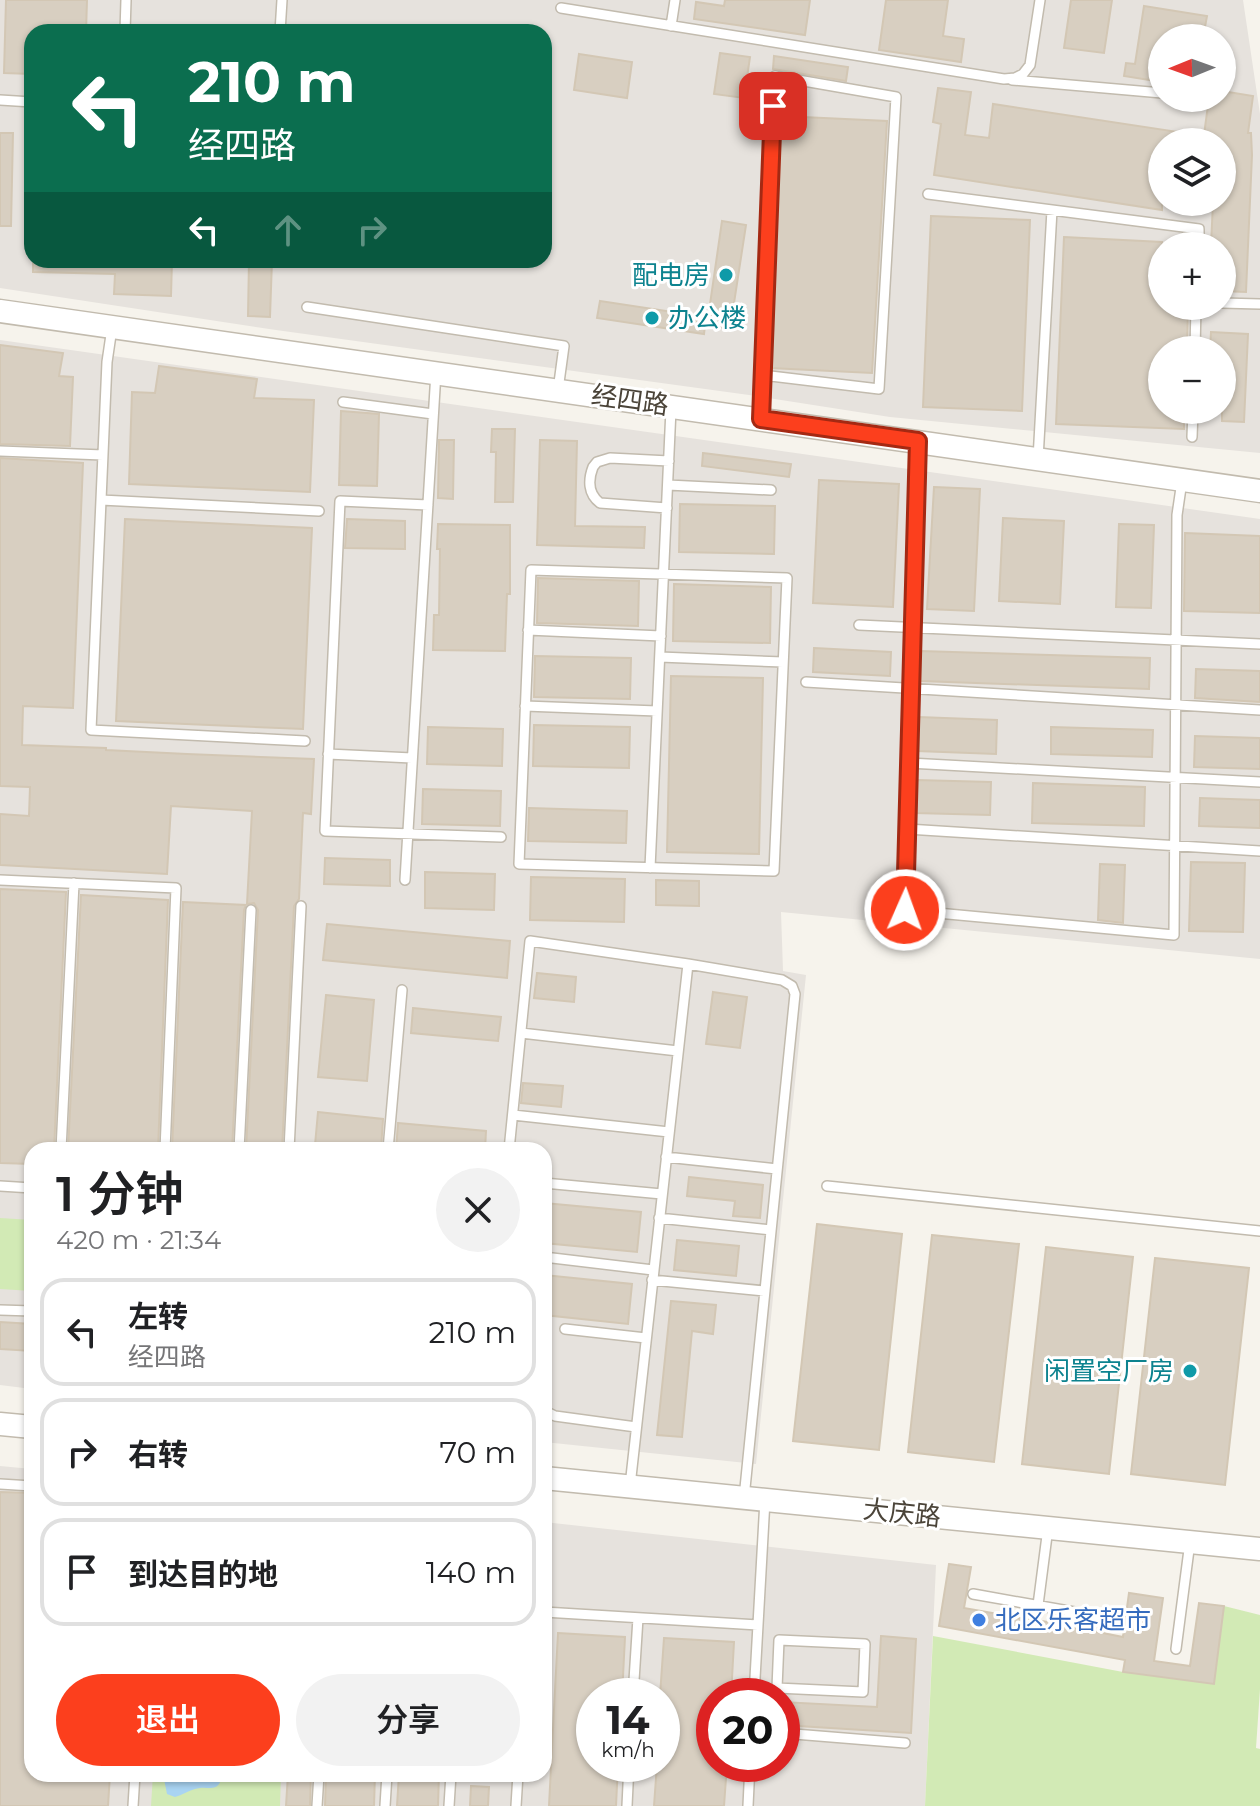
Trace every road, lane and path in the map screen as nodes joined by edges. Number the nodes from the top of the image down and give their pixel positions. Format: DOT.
graph roads {
  1 [pos="126,0"];
  2 [pos="282,0"];
  3 [pos="675,0"];
  4 [pos="1040,0"];
  5 [pos="561,8"];
  6 [pos="125,24"];
  7 [pos="280,24"];
  8 [pos="671,26"];
  9 [pos="1004,79"];
  10 [pos="1148,92"];
  11 [pos="0,100"];
  12 [pos="24,102"];
  13 [pos="928,194"];
  14 [pos="1052,210"];
  15 [pos="1199,232"];
  16 [pos="1236,303"];
  17 [pos="1260,304"];
  18 [pos="307,307"];
  19 [pos="0,311"];
  20 [pos="112,328"];
  21 [pos="436,372"];
  22 [pos="762,375"];
  23 [pos="558,390"];
  24 [pos="343,402"];
  25 [pos="671,406"];
  26 [pos="433,414"];
  27 [pos="761,419"];
  28 [pos="1192,424"];
  29 [pos="1192,437"];
  30 [pos="918,441"];
  31 [pos="0,451"];
  32 [pos="103,455"];
  33 [pos="1038,459"];
  34 [pos="669,461"];
  35 [pos="1182,479"];
  36 [pos="668,485"];
  37 [pos="771,490"];
  38 [pos="1260,491"];
  39 [pos="101,500"];
  40 [pos="428,505"];
  41 [pos="667,508"];
  42 [pos="319,511"];
  43 [pos="664,574"];
  44 [pos="859,625"];
  45 [pos="913,628"];
  46 [pos="528,630"];
  47 [pos="661,636"];
  48 [pos="1176,640"];
  49 [pos="1260,644"];
  50 [pos="660,657"];
  51 [pos="783,662"];
  52 [pos="806,682"];
  53 [pos="911,689"];
  54 [pos="1176,705"];
  55 [pos="525,706"];
  56 [pos="1260,710"];
  57 [pos="657,711"];
  58 [pos="305,741"];
  59 [pos="328,754"];
  60 [pos="412,758"];
  61 [pos="909,763"];
  62 [pos="1175,778"];
  63 [pos="1260,782"];
  64 [pos="907,829"];
  65 [pos="408,834"];
  66 [pos="501,837"];
  67 [pos="1174,846"];
  68 [pos="1260,851"];
  69 [pos="650,868"];
  70 [pos="0,880"];
  71 [pos="405,880"];
  72 [pos="74,883"];
  73 [pos="301,906"];
  74 [pos="251,910"];
  75 [pos="688,964"];
  76 [pos="402,990"];
  77 [pos="521,1033"];
  78 [pos="678,1051"];
  79 [pos="513,1115"];
  80 [pos="669,1132"];
  81 [pos="61,1142"];
  82 [pos="165,1142"];
  83 [pos="239,1142"];
  84 [pos="289,1142"];
  85 [pos="389,1142"];
  86 [pos="510,1142"];
  87 [pos="666,1157"];
  88 [pos="777,1169"];
  89 [pos="552,1184"];
  90 [pos="0,1186"];
  91 [pos="827,1186"];
  92 [pos="24,1188"];
  93 [pos="662,1194"];
  94 [pos="659,1218"];
  95 [pos="771,1230"];
  96 [pos="1260,1231"];
  97 [pos="552,1258"];
  98 [pos="653,1275"];
  99 [pos="765,1291"];
  100 [pos="0,1310"];
  101 [pos="24,1311"];
  102 [pos="565,1329"];
  103 [pos="646,1338"];
  104 [pos="552,1414"];
  105 [pos="0,1424"];
  106 [pos="24,1426"];
  107 [pos="636,1427"];
  108 [pos="552,1479"];
  109 [pos="0,1484"];
  110 [pos="24,1486"];
  111 [pos="630,1486"];
  112 [pos="754,1499"];
  113 [pos="1048,1528"];
  114 [pos="1190,1542"];
  115 [pos="1260,1549"];
  116 [pos="973,1594"];
  117 [pos="1038,1605"];
  118 [pos="552,1613"];
  119 [pos="638,1618"];
  120 [pos="1114,1619"];
  121 [pos="758,1625"];
  122 [pos="1176,1649"];
  123 [pos="756,1666"];
  124 [pos="778,1666"];
  125 [pos="634,1678"];
  126 [pos="755,1678"];
  127 [pos="800,1734"];
  128 [pos="905,1743"];
  129 [pos="134,1782"];
  130 [pos="318,1782"];
  131 [pos="386,1782"];
  132 [pos="450,1782"];
  133 [pos="518,1782"];
  134 [pos="628,1782"];
  135 [pos="749,1782"];
  136 [pos="133,1806"];
  137 [pos="317,1806"];
  138 [pos="385,1806"];
  139 [pos="449,1806"];
  140 [pos="516,1806"];
  141 [pos="627,1806"];
  142 [pos="748,1806"];
  1 -- 6 [label="lane"];
  2 -- 7 [label="lane"];
  3 -- 8 [label="lane"];
  4 -- 9 [label="lane"];
  5 -- 8 [label="lane"];
  8 -- 9 [label="lane"];
  9 -- 10 [label="lane"];
  11 -- 12 [label="lane"];
  13 -- 14 [label="lane"];
  14 -- 15 [label="lane"];
  14 -- 33 [label="lane"];
  16 -- 17 [label="lane"];
  18 -- 23 [label="lane"];
  19 -- 20 [label="street, 经四路"];
  20 -- 21 [label="street, 经四路"];
  20 -- 32 [label="lane"];
  21 -- 23 [label="street, 经四路"];
  21 -- 26 [label="lane"];
  22 -- 22 [label="lane"];
  22 -- 27 [label="lane"];
  23 -- 25 [label="street, 经四路"];
  24 -- 26 [label="lane"];
  25 -- 27 [label="street, 经四路"];
  25 -- 34 [label="lane"];
  26 -- 40 [label="lane"];
  27 -- 30 [label="street, 经四路"];
  28 -- 29 [label="lane"];
  30 -- 33 [label="street, 经四路"];
  30 -- 45 [label="lane"];
  31 -- 32 [label="lane"];
  32 -- 39 [label="lane"];
  33 -- 35 [label="street, 经四路"];
  34 -- 36 [label="lane"];
  34 -- 41 [label="lane"];
  35 -- 38 [label="street, 经四路"];
  35 -- 48 [label="lane"];
  36 -- 37 [label="lane"];
  36 -- 41 [label="lane"];
  39 -- 42 [label="lane"];
  39 -- 58 [label="lane"];
  40 -- 59 [label="lane"];
  40 -- 60 [label="lane"];
  41 -- 43 [label="lane"];
  43 -- 46 [label="lane"];
  43 -- 47 [label="lane"];
  43 -- 51 [label="lane"];
  44 -- 45 [label="lane"];
  45 -- 48 [label="lane"];
  45 -- 53 [label="lane"];
  46 -- 47 [label="lane"];
  46 -- 55 [label="lane"];
  47 -- 50 [label="lane"];
  48 -- 49 [label="lane"];
  48 -- 54 [label="lane"];
  50 -- 51 [label="lane"];
  50 -- 57 [label="lane"];
  51 -- 69 [label="lane"];
  52 -- 53 [label="lane"];
  53 -- 54 [label="lane"];
  53 -- 61 [label="lane"];
  54 -- 56 [label="lane"];
  54 -- 62 [label="lane"];
  55 -- 57 [label="lane"];
  55 -- 69 [label="lane"];
  57 -- 69 [label="lane"];
  59 -- 60 [label="lane"];
  59 -- 65 [label="lane"];
  60 -- 65 [label="lane"];
  61 -- 62 [label="lane"];
  61 -- 64 [label="lane"];
  62 -- 63 [label="lane"];
  62 -- 67 [label="lane"];
  64 -- 67 [label="lane"];
  64 -- 67 [label="lane"];
  65 -- 66 [label="lane"];
  65 -- 71 [label="lane"];
  67 -- 68 [label="lane"];
  70 -- 72 [label="lane"];
  72 -- 81 [label="lane"];
  72 -- 82 [label="lane"];
  73 -- 84 [label="lane"];
  74 -- 83 [label="lane"];
  75 -- 77 [label="lane"];
  75 -- 78 [label="lane"];
  75 -- 88 [label="lane"];
  76 -- 85 [label="lane"];
  77 -- 78 [label="lane"];
  77 -- 79 [label="lane"];
  78 -- 80 [label="lane"];
  79 -- 80 [label="lane"];
  79 -- 86 [label="lane"];
  80 -- 87 [label="lane"];
  87 -- 88 [label="lane"];
  87 -- 93 [label="lane"];
  88 -- 95 [label="lane"];
  89 -- 93 [label="lane"];
  90 -- 92 [label="lane"];
  91 -- 96 [label="lane"];
  93 -- 94 [label="lane"];
  94 -- 95 [label="lane"];
  94 -- 98 [label="lane"];
  95 -- 99 [label="lane"];
  97 -- 98 [label="lane"];
  98 -- 99 [label="lane"];
  98 -- 103 [label="lane"];
  99 -- 112 [label="lane"];
  100 -- 101 [label="lane"];
  102 -- 103 [label="lane"];
  103 -- 107 [label="lane"];
  104 -- 107 [label="lane"];
  105 -- 106 [label="street"];
  107 -- 111 [label="lane"];
  108 -- 111 [label="street, 大庆路"];
  109 -- 110 [label="lane"];
  111 -- 112 [label="street, 大庆路"];
  112 -- 113 [label="street, 大庆路"];
  112 -- 121 [label="lane"];
  113 -- 114 [label="street, 大庆路"];
  113 -- 117 [label="lane"];
  114 -- 115 [label="street, 大庆路"];
  114 -- 122 [label="lane"];
  116 -- 117 [label="lane"];
  117 -- 120 [label="lane"];
  118 -- 119 [label="lane"];
  119 -- 121 [label="lane"];
  119 -- 125 [label="lane"];
  121 -- 123 [label="lane"];
  123 -- 124 [label="lane"];
  123 -- 126 [label="lane"];
  124 -- 124 [label="lane"];
  127 -- 128 [label="lane"];
  129 -- 136 [label="lane"];
  130 -- 137 [label="lane"];
  131 -- 138 [label="lane"];
  132 -- 139 [label="lane"];
  133 -- 140 [label="lane"];
  134 -- 141 [label="lane"];
  135 -- 142 [label="lane"];
}
